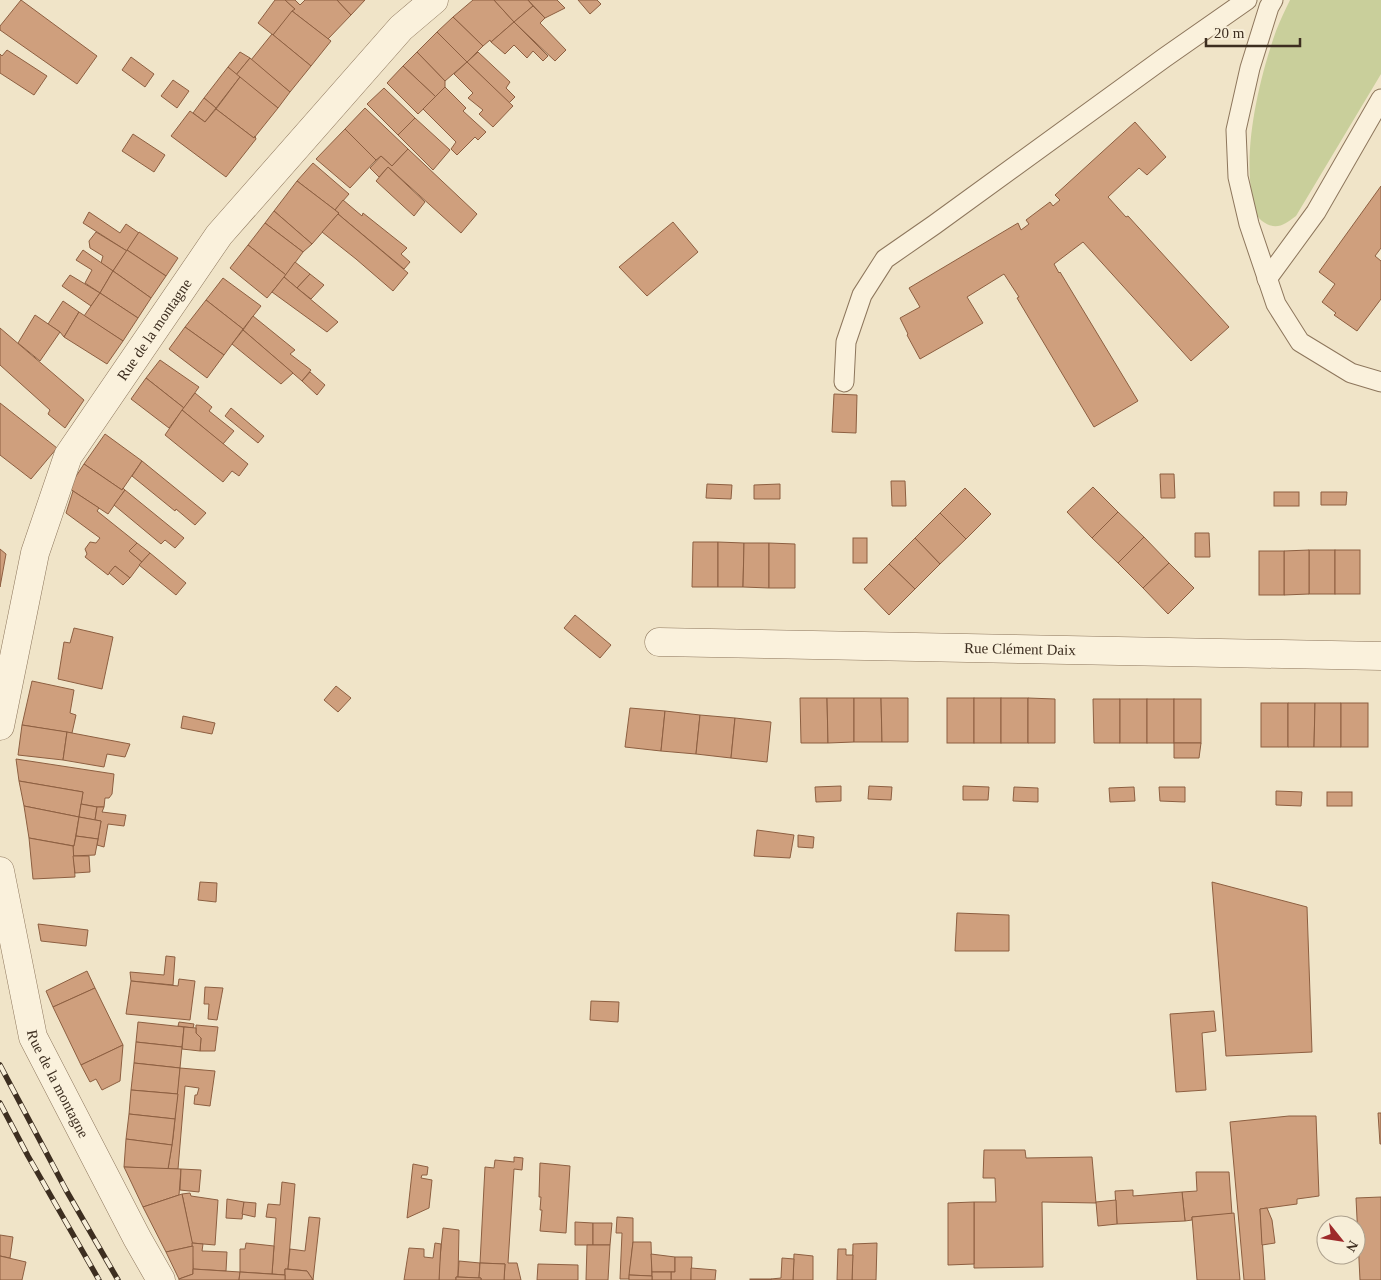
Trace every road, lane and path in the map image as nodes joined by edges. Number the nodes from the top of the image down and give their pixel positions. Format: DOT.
graph roads {
  1 [pos="434,0"];
  2 [pos="1247,0"];
  3 [pos="1274,0"];
  4 [pos="1381,99"];
  5 [pos="1267,279"];
  6 [pos="844,382"];
  7 [pos="1381,382"];
  8 [pos="659,642"];
  9 [pos="1381,656"];
  10 [pos="0,726"];
  11 [pos="0,871"];
  12 [pos="162,1280"];
  1 -- 10 [label="street, Rue de la montagne"];
  2 -- 6 [label="lane"];
  3 -- 5 [label="lane"];
  4 -- 5 [label="lane"];
  5 -- 7 [label="lane"];
  8 -- 9 [label="street, Rue Clément Daix"];
  11 -- 12 [label="street, Rue de la montagne"];
}
